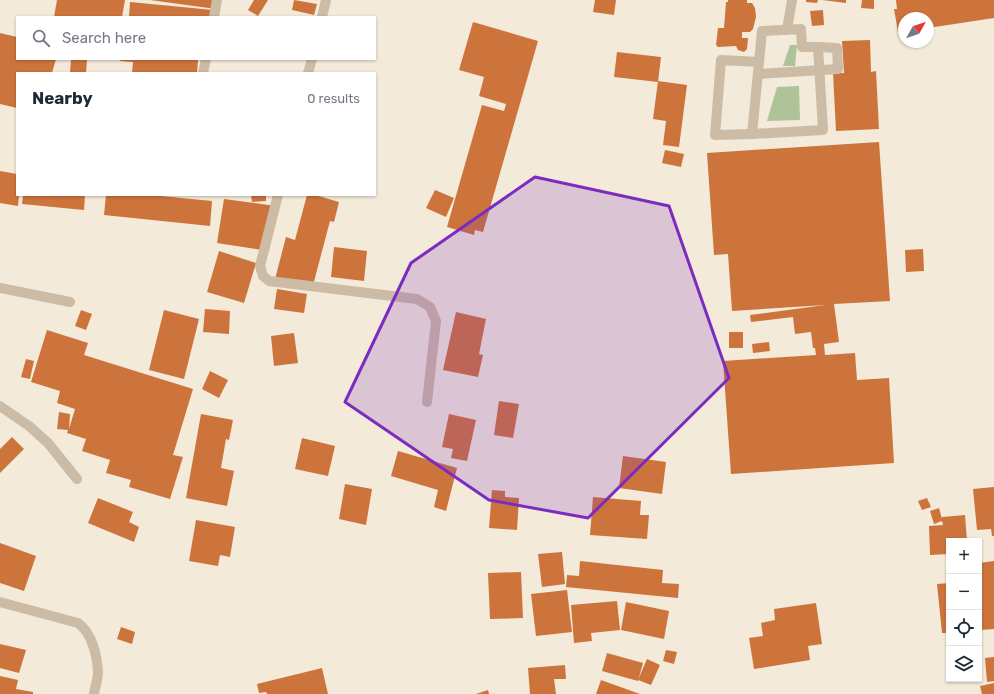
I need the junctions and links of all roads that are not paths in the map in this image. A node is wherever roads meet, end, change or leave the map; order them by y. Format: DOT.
graph roads {
  1 [pos="217,0"];
  2 [pos="326,0"];
  3 [pos="792,0"];
  4 [pos="214,16"];
  5 [pos="322,16"];
  6 [pos="788,30"];
  7 [pos="818,48"];
  8 [pos="206,60"];
  9 [pos="312,60"];
  10 [pos="759,62"];
  11 [pos="819,70"];
  12 [pos="203,72"];
  13 [pos="308,72"];
  14 [pos="758,74"];
  15 [pos="752,134"];
  16 [pos="278,196"];
  17 [pos="0,288"];
  18 [pos="70,302"];
  19 [pos="428,402"];
  20 [pos="0,406"];
  21 [pos="77,479"];
  22 [pos="0,602"];
  23 [pos="94,694"];
  1 -- 4 [label="street"];
  2 -- 5 [label="street"];
  3 -- 6 [label="street"];
  6 -- 7 [label="street"];
  6 -- 10 [label="street"];
  7 -- 11 [label="street"];
  7 -- 11 [label="street"];
  8 -- 12 [label="street"];
  9 -- 13 [label="street"];
  10 -- 14 [label="street"];
  10 -- 15 [label="street"];
  11 -- 14 [label="street"];
  11 -- 15 [label="street"];
  14 -- 15 [label="street"];
  16 -- 19 [label="street"];
  17 -- 18 [label="street"];
  20 -- 21 [label="street"];
  22 -- 23 [label="street"];
}
